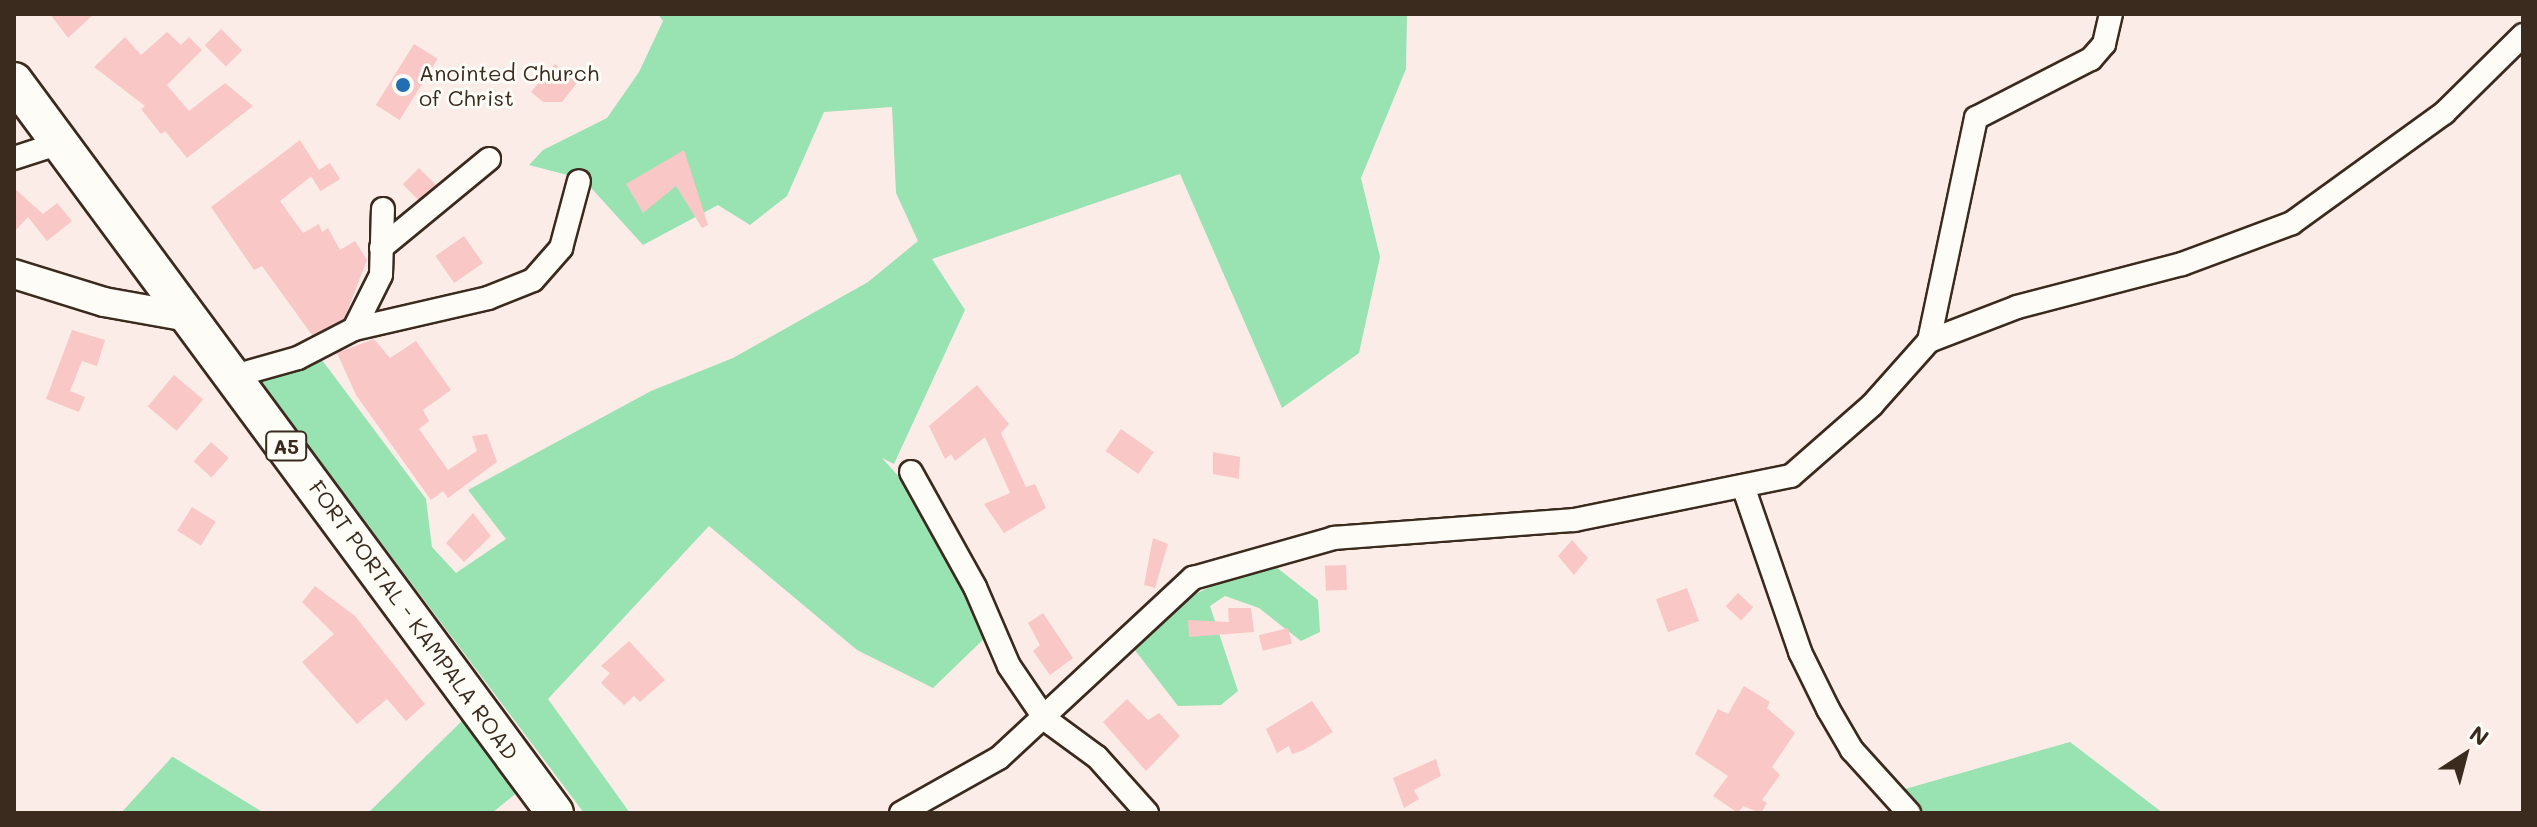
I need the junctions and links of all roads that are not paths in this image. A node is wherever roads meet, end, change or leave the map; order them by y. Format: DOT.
graph roads {
  1 [pos="2111,14"];
  2 [pos="2523,35"];
  3 [pos="14,81"];
  4 [pos="60,143"];
  5 [pos="14,158"];
  6 [pos="489,159"];
  7 [pos="579,181"];
  8 [pos="383,209"];
  9 [pos="381,248"];
  10 [pos="14,274"];
  11 [pos="194,318"];
  12 [pos="354,329"];
  13 [pos="1929,341"];
  14 [pos="234,376"];
  15 [pos="911,472"];
  16 [pos="1743,486"];
  17 [pos="1045,719"];
  18 [pos="555,813"];
  19 [pos="901,813"];
  20 [pos="1147,813"];
  21 [pos="1909,813"];
  1 -- 13 [label="street"];
  2 -- 13 [label="street"];
  3 -- 4 [label="highway, FORT PORTAL - KAMPALA ROAD / A5"];
  4 -- 5 [label="street"];
  4 -- 11 [label="highway, FORT PORTAL - KAMPALA ROAD / A5"];
  6 -- 9 [label="street"];
  7 -- 12 [label="street"];
  8 -- 9 [label="street"];
  9 -- 12 [label="street"];
  10 -- 11 [label="street"];
  11 -- 14 [label="highway, FORT PORTAL - KAMPALA ROAD / A5"];
  12 -- 14 [label="street"];
  13 -- 16 [label="street"];
  14 -- 18 [label="highway, FORT PORTAL - KAMPALA ROAD / A5"];
  15 -- 17 [label="street"];
  16 -- 17 [label="street"];
  16 -- 21 [label="street"];
  17 -- 19 [label="street"];
  17 -- 20 [label="street"];
}
